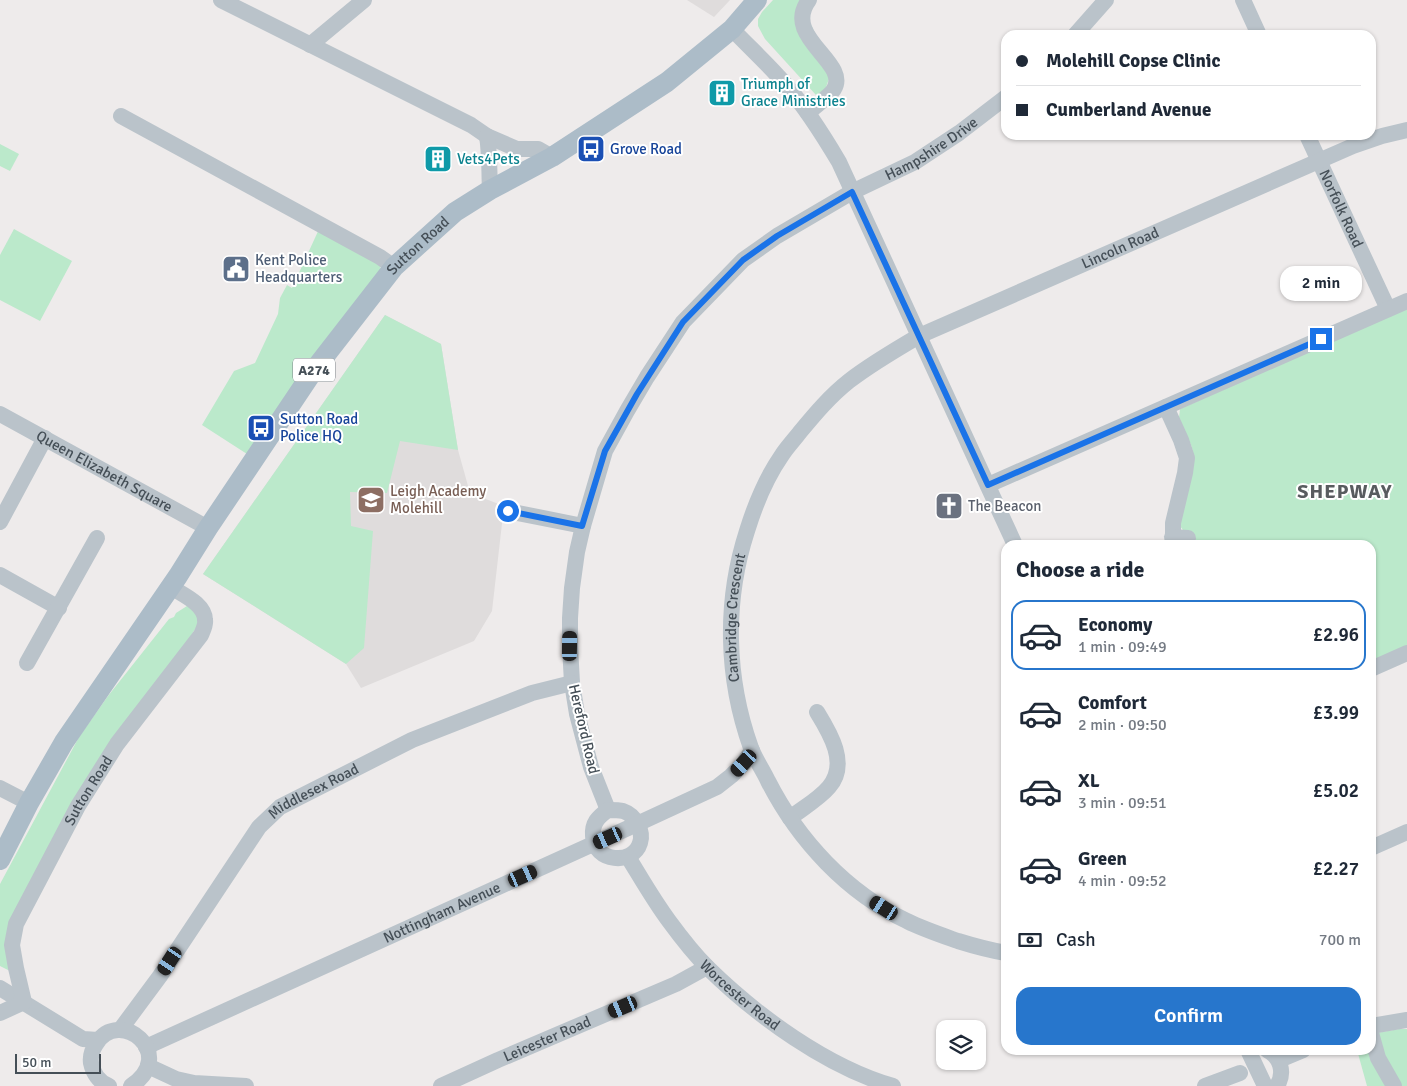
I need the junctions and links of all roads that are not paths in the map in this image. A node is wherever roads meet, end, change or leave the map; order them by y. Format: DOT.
graph roads {
  1 [pos="221,0"];
  2 [pos="364,0"];
  3 [pos="757,0"];
  4 [pos="809,0"];
  5 [pos="1106,0"];
  6 [pos="1243,0"];
  7 [pos="732,29"];
  8 [pos="1079,30"];
  9 [pos="1257,30"];
  10 [pos="310,45"];
  11 [pos="1001,101"];
  12 [pos="808,112"];
  13 [pos="121,116"];
  14 [pos="1407,130"];
  15 [pos="487,136"];
  16 [pos="1376,138"];
  17 [pos="1310,140"];
  18 [pos="1370,140"];
  19 [pos="552,157"];
  20 [pos="1320,161"];
  21 [pos="490,190"];
  22 [pos="852,192"];
  23 [pos="394,267"];
  24 [pos="1407,301"];
  25 [pos="1388,309"];
  26 [pos="919,336"];
  27 [pos="1166,407"];
  28 [pos="0,414"];
  29 [pos="45,438"];
  30 [pos="988,485"];
  31 [pos="508,511"];
  32 [pos="0,522"];
  33 [pos="582,526"];
  34 [pos="208,528"];
  35 [pos="97,538"];
  36 [pos="1013,540"];
  37 [pos="1178,540"];
  38 [pos="0,575"];
  39 [pos="172,587"];
  40 [pos="59,608"];
  41 [pos="1407,653"];
  42 [pos="27,662"];
  43 [pos="1376,667"];
  44 [pos="572,684"];
  45 [pos="817,712"];
  46 [pos="752,750"];
  47 [pos="0,788"];
  48 [pos="28,803"];
  49 [pos="608,810"];
  50 [pos="790,818"];
  51 [pos="637,824"];
  52 [pos="1407,832"];
  53 [pos="593,844"];
  54 [pos="1376,846"];
  55 [pos="628,857"];
  56 [pos="0,860"];
  57 [pos="1001,952"];
  58 [pos="707,967"];
  59 [pos="0,988"];
  60 [pos="24,1002"];
  61 [pos="0,1013"];
  62 [pos="1407,1020"];
  63 [pos="1376,1025"];
  64 [pos="128,1032"];
  65 [pos="91,1040"];
  66 [pos="146,1047"];
  67 [pos="1376,1051"];
  68 [pos="1250,1055"];
  69 [pos="1273,1055"];
  70 [pos="148,1066"];
  71 [pos="93,1073"];
  72 [pos="1240,1073"];
  73 [pos="176,1079"];
  74 [pos="109,1086"];
  75 [pos="132,1086"];
  76 [pos="246,1086"];
  77 [pos="441,1086"];
  78 [pos="893,1086"];
  79 [pos="1204,1086"];
  80 [pos="1265,1086"];
  81 [pos="1277,1086"];
  82 [pos="1394,1086"];
  1 -- 10 [label="street"];
  2 -- 10 [label="street"];
  3 -- 7 [label="main road, Sutton Road / A274"];
  4 -- 12 [label="street"];
  5 -- 8 [label="street"];
  6 -- 9 [label="street"];
  7 -- 12 [label="street"];
  7 -- 19 [label="main road, Sutton Road / A274"];
  10 -- 15 [label="street"];
  11 -- 22 [label="street, Hampshire Drive"];
  12 -- 22 [label="street"];
  13 -- 23 [label="street"];
  14 -- 16 [label="street, Lincoln Road"];
  15 -- 19 [label="street"];
  15 -- 21 [label="street"];
  17 -- 20 [label="street, Norfolk Road"];
  18 -- 20 [label="street, Lincoln Road"];
  19 -- 21 [label="main road, Sutton Road / A274"];
  20 -- 25 [label="street, Norfolk Road"];
  20 -- 26 [label="street, Lincoln Road"];
  21 -- 23 [label="main road, Sutton Road / A274"];
  22 -- 26 [label="street"];
  22 -- 33 [label="street, Hereford Road"];
  23 -- 34 [label="main road, Sutton Road / A274"];
  24 -- 25 [label="street"];
  25 -- 27 [label="street"];
  26 -- 30 [label="street"];
  26 -- 46 [label="street, Cambridge Crescent"];
  27 -- 30 [label="street"];
  27 -- 37 [label="street"];
  28 -- 29 [label="street, Queen Elizabeth Square"];
  29 -- 32 [label="street"];
  29 -- 34 [label="street, Queen Elizabeth Square"];
  30 -- 36 [label="street"];
  31 -- 33 [label="street"];
  33 -- 44 [label="street, Hereford Road"];
  34 -- 39 [label="main road, Sutton Road / A274"];
  35 -- 40 [label="street"];
  38 -- 40 [label="street"];
  39 -- 48 [label="main road, Sutton Road / A274"];
  39 -- 60 [label="street, Sutton Road"];
  40 -- 42 [label="street"];
  41 -- 43 [label="street"];
  44 -- 49 [label="street, Hereford Road"];
  44 -- 64 [label="street, Middlesex Road"];
  45 -- 50 [label="street"];
  46 -- 50 [label="street, Cambridge Crescent"];
  46 -- 51 [label="street, Nottingham Avenue"];
  47 -- 48 [label="street"];
  48 -- 56 [label="main road, Sutton Road / A274"];
  49 -- 51 [label="street"];
  49 -- 53 [label="street"];
  50 -- 57 [label="street, Cambridge Crescent"];
  51 -- 53 [label="street, Nottingham Avenue"];
  51 -- 55 [label="street"];
  52 -- 54 [label="street"];
  53 -- 55 [label="street"];
  53 -- 66 [label="street, Nottingham Avenue"];
  55 -- 58 [label="street, Worcester Road"];
  58 -- 77 [label="street, Leicester Road"];
  58 -- 78 [label="street, Worcester Road"];
  59 -- 60 [label="street"];
  60 -- 61 [label="street"];
  60 -- 65 [label="street"];
  62 -- 63 [label="street"];
  64 -- 65 [label="street"];
  64 -- 66 [label="street"];
  65 -- 71 [label="street"];
  66 -- 70 [label="street"];
  67 -- 82 [label="street"];
  68 -- 80 [label="street"];
  69 -- 81 [label="street"];
  70 -- 73 [label="street"];
  70 -- 75 [label="street"];
  71 -- 74 [label="street"];
  72 -- 79 [label="street"];
  73 -- 75 [label="street"];
  73 -- 76 [label="street"];
}
